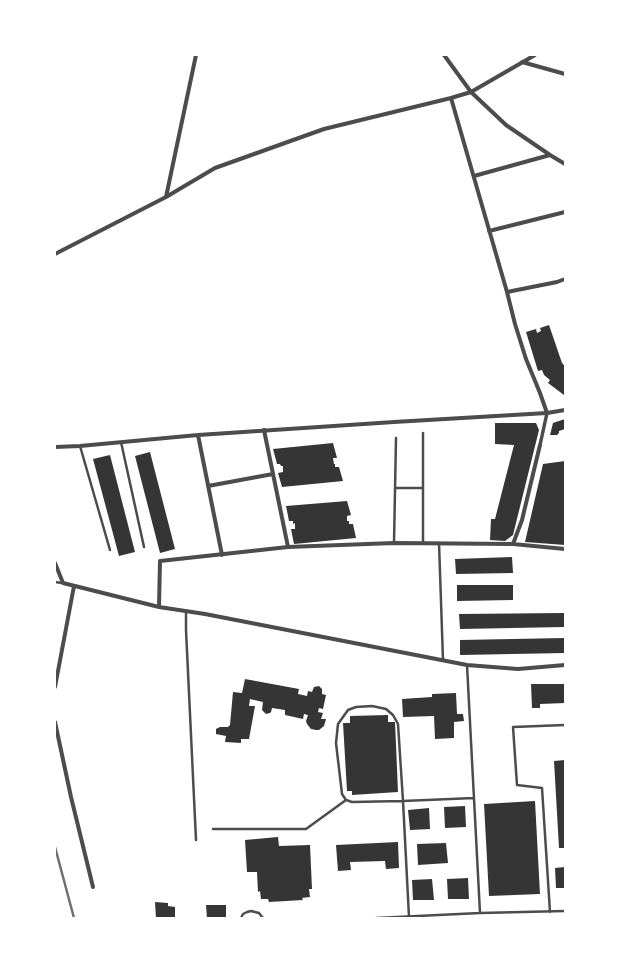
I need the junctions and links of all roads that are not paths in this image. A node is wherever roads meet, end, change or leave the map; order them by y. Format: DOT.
graph roads {
  1 [pos="196,55"];
  2 [pos="444,55"];
  3 [pos="535,55"];
  4 [pos="522,62"];
  5 [pos="565,74"];
  6 [pos="471,92"];
  7 [pos="451,98"];
  8 [pos="550,156"];
  9 [pos="565,164"];
  10 [pos="474,176"];
  11 [pos="166,197"];
  12 [pos="565,212"];
  13 [pos="489,231"];
  14 [pos="55,254"];
  15 [pos="565,279"];
  16 [pos="507,292"];
  17 [pos="565,410"];
  18 [pos="547,413"];
  19 [pos="264,430"];
  20 [pos="423,434"];
  21 [pos="198,435"];
  22 [pos="396,438"];
  23 [pos="121,442"];
  24 [pos="540,445"];
  25 [pos="80,446"];
  26 [pos="55,447"];
  27 [pos="273,474"];
  28 [pos="208,486"];
  29 [pos="396,488"];
  30 [pos="423,488"];
  31 [pos="394,543"];
  32 [pos="423,543"];
  33 [pos="439,543"];
  34 [pos="513,544"];
  35 [pos="144,547"];
  36 [pos="288,547"];
  37 [pos="565,549"];
  38 [pos="110,550"];
  39 [pos="222,554"];
  40 [pos="55,563"];
  41 [pos="55,582"];
  42 [pos="63,583"];
  43 [pos="74,586"];
  44 [pos="160,607"];
  45 [pos="186,611"];
  46 [pos="443,660"];
  47 [pos="467,665"];
  48 [pos="565,666"];
  49 [pos="55,687"];
  50 [pos="55,722"];
  51 [pos="565,725"];
  52 [pos="474,798"];
  53 [pos="346,800"];
  54 [pos="403,801"];
  55 [pos="213,829"];
  56 [pos="196,840"];
  57 [pos="94,887"];
  58 [pos="565,911"];
  59 [pos="550,912"];
  60 [pos="480,913"];
  61 [pos="409,917"];
  62 [pos="241,918"];
  63 [pos="263,918"];
  64 [pos="376,918"];
  1 -- 11 [label="street"];
  2 -- 6 [label="street"];
  3 -- 4 [label="street"];
  4 -- 5 [label="street"];
  4 -- 6 [label="street"];
  6 -- 7 [label="street"];
  6 -- 8 [label="street"];
  7 -- 10 [label="street"];
  7 -- 11 [label="street"];
  8 -- 9 [label="street"];
  8 -- 10 [label="street"];
  10 -- 13 [label="street"];
  11 -- 14 [label="street"];
  12 -- 13 [label="street"];
  13 -- 16 [label="street"];
  15 -- 16 [label="street"];
  16 -- 18 [label="street"];
  17 -- 18 [label="street"];
  18 -- 19 [label="street"];
  18 -- 24 [label="street"];
  19 -- 21 [label="street"];
  19 -- 27 [label="street"];
  20 -- 30 [label="lane"];
  21 -- 23 [label="street"];
  21 -- 28 [label="street"];
  22 -- 29 [label="lane"];
  23 -- 25 [label="street"];
  23 -- 35 [label="lane"];
  24 -- 34 [label="street"];
  25 -- 26 [label="street"];
  25 -- 38 [label="lane"];
  27 -- 28 [label="street"];
  27 -- 36 [label="street"];
  28 -- 39 [label="street"];
  29 -- 30 [label="lane"];
  29 -- 31 [label="lane"];
  30 -- 32 [label="lane"];
  31 -- 32 [label="street"];
  31 -- 36 [label="street"];
  32 -- 33 [label="street"];
  33 -- 34 [label="street"];
  33 -- 46 [label="lane"];
  34 -- 37 [label="street"];
  36 -- 39 [label="street"];
  39 -- 44 [label="street"];
  40 -- 42 [label="street"];
  41 -- 42 [label="lane"];
  42 -- 43 [label="street"];
  43 -- 44 [label="street"];
  43 -- 49 [label="street"];
  44 -- 45 [label="street"];
  45 -- 46 [label="street"];
  45 -- 56 [label="lane"];
  46 -- 47 [label="street"];
  47 -- 48 [label="street"];
  47 -- 52 [label="lane"];
  50 -- 57 [label="street"];
  51 -- 59 [label="lane"];
  52 -- 54 [label="lane"];
  52 -- 60 [label="lane"];
  53 -- 54 [label="lane"];
  53 -- 54 [label="lane"];
  53 -- 55 [label="lane"];
  54 -- 61 [label="lane"];
  58 -- 59 [label="lane"];
  59 -- 60 [label="lane"];
  60 -- 61 [label="lane"];
  61 -- 64 [label="lane"];
  62 -- 63 [label="lane"];
}
